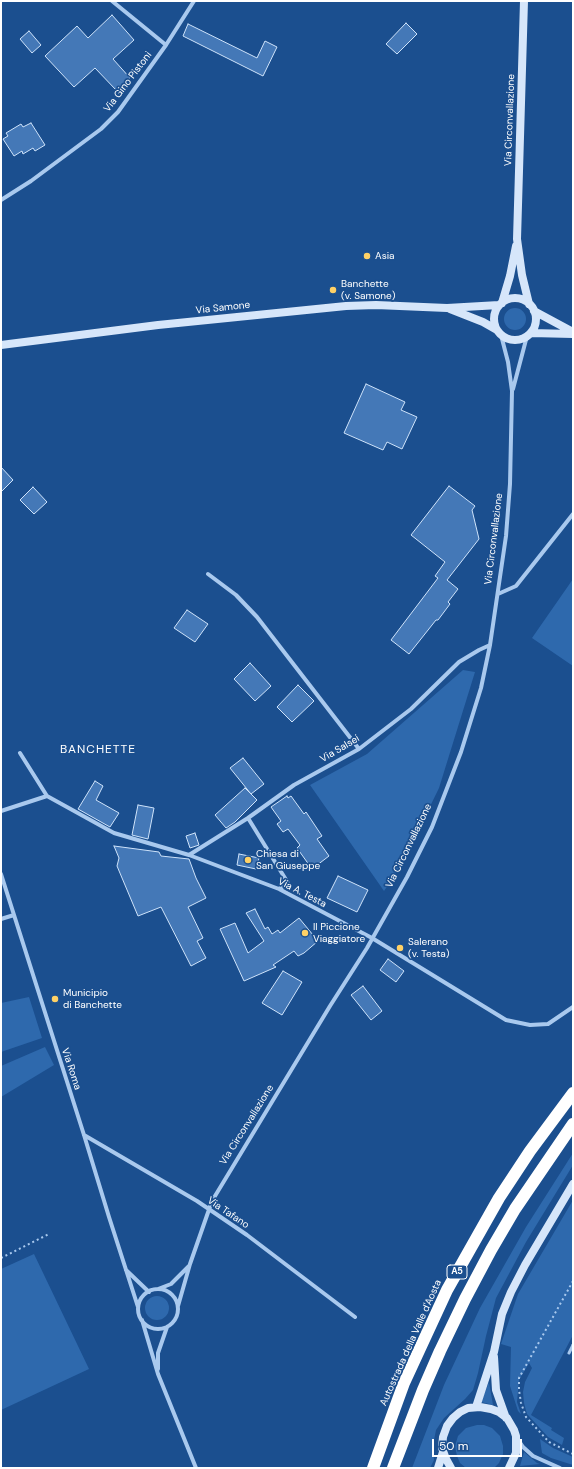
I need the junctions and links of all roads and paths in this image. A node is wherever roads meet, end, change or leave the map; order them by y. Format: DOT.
graph roads {
  1 [pos="112,1"];
  2 [pos="194,1"];
  3 [pos="524,1"];
  4 [pos="166,45"];
  5 [pos="1,200"];
  6 [pos="517,239"];
  7 [pos="501,304"];
  8 [pos="531,307"];
  9 [pos="447,308"];
  10 [pos="499,332"];
  11 [pos="573,333"];
  12 [pos="529,335"];
  13 [pos="1,345"];
  14 [pos="512,391"];
  15 [pos="573,514"];
  16 [pos="208,574"];
  17 [pos="498,594"];
  18 [pos="490,645"];
  19 [pos="359,749"];
  20 [pos="20,753"];
  21 [pos="47,796"];
  22 [pos="1,811"];
  23 [pos="248,818"];
  24 [pos="189,855"];
  25 [pos="1,874"];
  26 [pos="279,889"];
  27 [pos="14,915"];
  28 [pos="1,919"];
  29 [pos="372,938"];
  30 [pos="573,1007"];
  31 [pos="573,1093"];
  32 [pos="573,1124"];
  33 [pos="84,1135"];
  34 [pos="573,1184"];
  35 [pos="209,1210"];
  36 [pos="49,1234"];
  37 [pos="1,1258"];
  38 [pos="190,1264"];
  39 [pos="125,1270"];
  40 [pos="573,1281"];
  41 [pos="158,1289"];
  42 [pos="149,1292"];
  43 [pos="178,1306"];
  44 [pos="138,1307"];
  45 [pos="355,1317"];
  46 [pos="142,1320"];
  47 [pos="167,1327"];
  48 [pos="573,1345"];
  49 [pos="494,1352"];
  50 [pos="569,1353"];
  51 [pos="158,1374"];
  52 [pos="476,1407"];
  53 [pos="507,1418"];
  54 [pos="516,1436"];
  55 [pos="443,1452"];
  56 [pos="573,1454"];
  57 [pos="196,1468"];
  58 [pos="373,1468"];
  59 [pos="394,1468"];
  60 [pos="438,1468"];
  61 [pos="451,1468"];
  62 [pos="509,1468"];
  63 [pos="560,1468"];
  1 -- 4 [label="street"];
  2 -- 4 [label="street, Via Gino Pistoni"];
  3 -- 6 [label="main road, Via Circonvallazione"];
  4 -- 5 [label="street, Via Gino Pistoni"];
  6 -- 7 [label="main road, Via Circonvallazione"];
  6 -- 8 [label="main road, Via Circonvallazione"];
  7 -- 8 [label="main road"];
  7 -- 9 [label="main road, Via Samone"];
  7 -- 10 [label="main road"];
  8 -- 11 [label="main road"];
  8 -- 12 [label="main road"];
  9 -- 10 [label="main road, Via Samone"];
  9 -- 13 [label="main road, Via Samone"];
  10 -- 12 [label="main road"];
  10 -- 14 [label="street, Via Circonvallazione"];
  11 -- 12 [label="main road"];
  12 -- 14 [label="street, Via Circonvallazione"];
  14 -- 17 [label="street, Via Circonvallazione"];
  15 -- 17 [label="street"];
  16 -- 19 [label="street"];
  17 -- 18 [label="street, Via Circonvallazione"];
  18 -- 19 [label="street, Via Salsei"];
  18 -- 29 [label="street, Via Circonvallazione"];
  19 -- 23 [label="street, Via Salsei"];
  20 -- 21 [label="street"];
  21 -- 22 [label="street"];
  21 -- 24 [label="street, Via A. Testa"];
  23 -- 24 [label="street, Via Salsei"];
  23 -- 26 [label="street"];
  24 -- 26 [label="street, Via A. Testa"];
  25 -- 27 [label="street, Via Roma"];
  26 -- 29 [label="street, Via A. Testa"];
  27 -- 28 [label="street"];
  27 -- 33 [label="street, Via Roma"];
  29 -- 30 [label="street, Via A. Testa"];
  29 -- 35 [label="street, Via Circonvallazione"];
  31 -- 58 [label="highway, Autostrada della Valle d'Aosta / A5"];
  32 -- 59 [label="highway, A5"];
  33 -- 35 [label="street, Via Tafano"];
  33 -- 39 [label="street, Via Roma"];
  34 -- 49 [label="main road"];
  35 -- 38 [label="street, Via Circonvallazione"];
  35 -- 45 [label="street, Via Tafano"];
  36 -- 37 [label="path"];
  38 -- 41 [label="street, Via Circonvallazione"];
  38 -- 43 [label="street, Via Circonvallazione"];
  39 -- 42 [label="street"];
  39 -- 44 [label="street, Via Roma"];
  40 -- 56 [label="path"];
  41 -- 42 [label="street"];
  41 -- 43 [label="street"];
  42 -- 44 [label="street"];
  43 -- 47 [label="street"];
  44 -- 46 [label="street"];
  46 -- 47 [label="street"];
  46 -- 51 [label="street"];
  47 -- 51 [label="street"];
  48 -- 50 [label="lane"];
  49 -- 52 [label="main road"];
  49 -- 53 [label="main road"];
  51 -- 57 [label="street"];
  52 -- 53 [label="main road"];
  52 -- 55 [label="main road"];
  53 -- 54 [label="main road"];
  54 -- 62 [label="main road"];
  54 -- 63 [label="street"];
  55 -- 60 [label="main road"];
  55 -- 61 [label="main road"];
}
